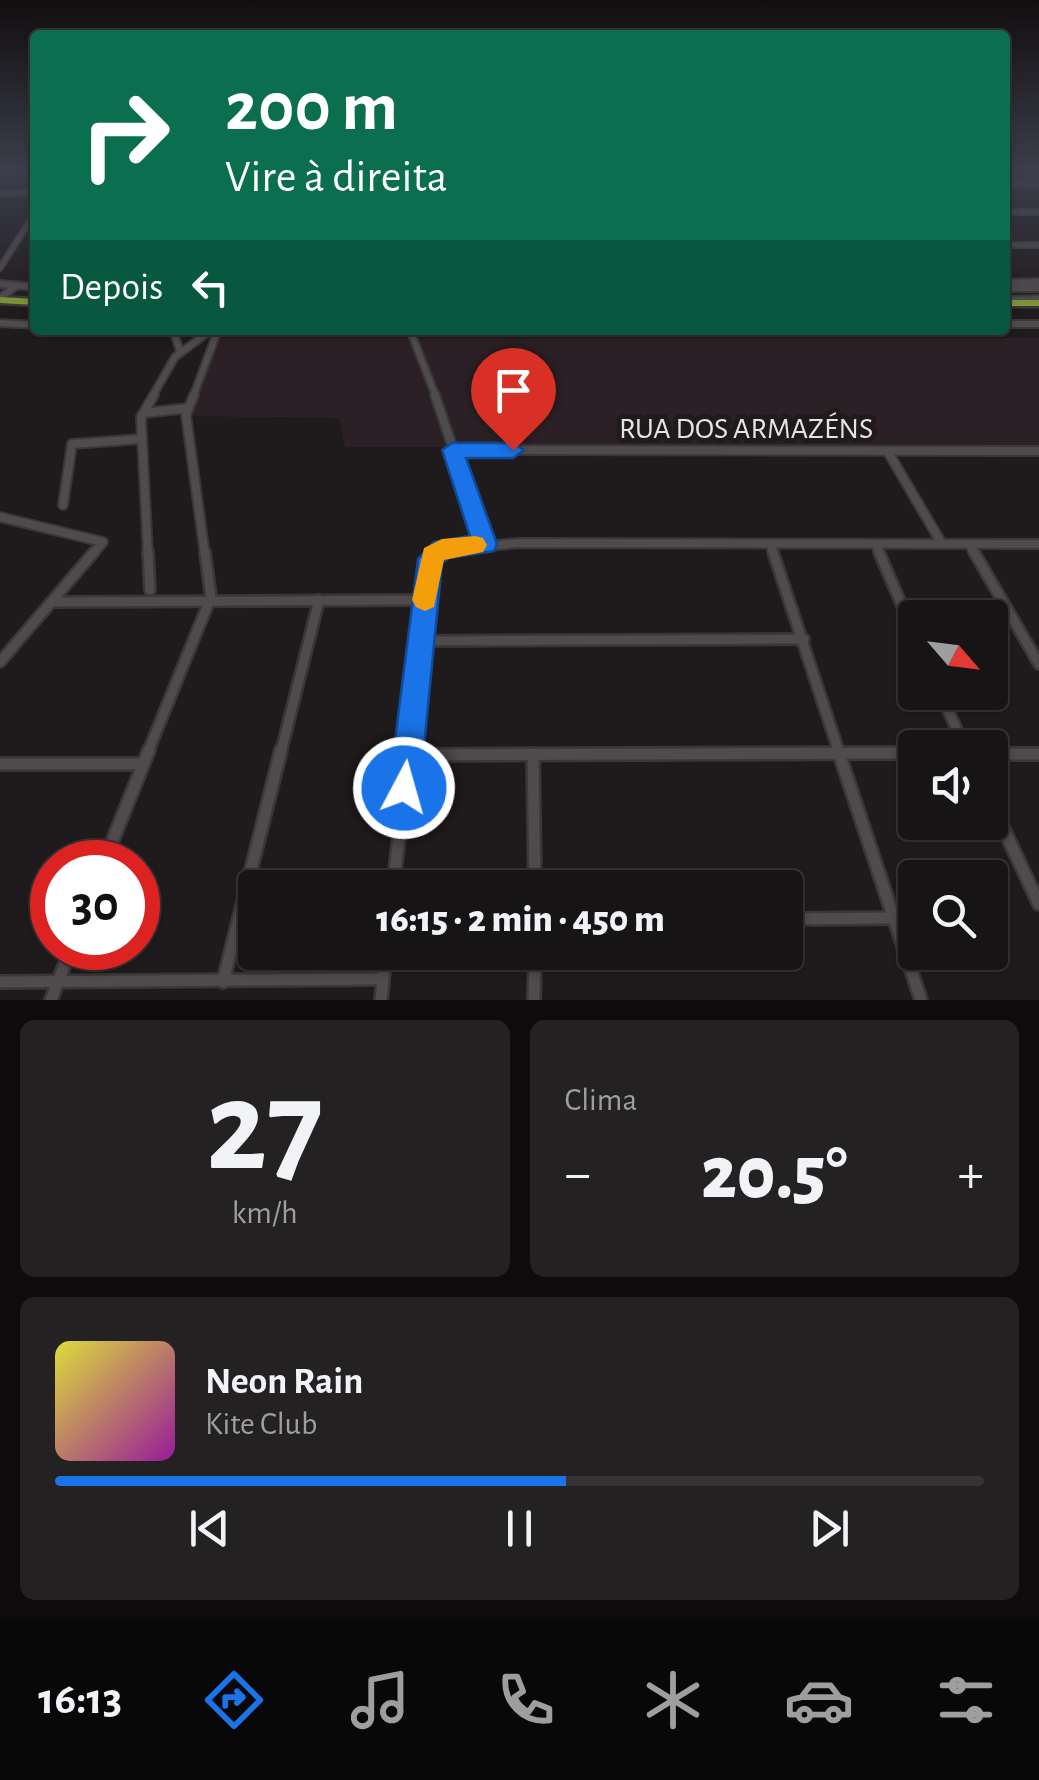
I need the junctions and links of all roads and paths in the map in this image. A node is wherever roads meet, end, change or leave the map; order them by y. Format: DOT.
graph roads {
  1 [pos="30,221"];
  2 [pos="1010,245"];
  3 [pos="1039,245"];
  4 [pos="0,268"];
  5 [pos="0,284"];
  6 [pos="1010,285"];
  7 [pos="1039,285"];
  8 [pos="16,286"];
  9 [pos="30,287"];
  10 [pos="0,301"];
  11 [pos="1010,303"];
  12 [pos="1039,303"];
  13 [pos="30,304"];
  14 [pos="0,322"];
  15 [pos="1010,324"];
  16 [pos="1039,324"];
  17 [pos="30,325"];
  18 [pos="175,335"];
  19 [pos="214,335"];
  20 [pos="217,335"];
  21 [pos="413,335"];
  22 [pos="180,351"];
  23 [pos="189,408"];
  24 [pos="143,413"];
  25 [pos="141,439"];
  26 [pos="452,450"];
  27 [pos="888,452"];
  28 [pos="1039,452"];
  29 [pos="63,505"];
  30 [pos="3,521"];
  31 [pos="485,544"];
  32 [pos="876,544"];
  33 [pos="942,544"];
  34 [pos="968,544"];
  35 [pos="1039,544"];
  36 [pos="771,546"];
  37 [pos="150,590"];
  38 [pos="319,600"];
  39 [pos="425,600"];
  40 [pos="900,600"];
  41 [pos="52,602"];
  42 [pos="209,602"];
  43 [pos="804,640"];
  44 [pos="420,641"];
  45 [pos="1038,661"];
  46 [pos="0,662"];
  47 [pos="841,753"];
  48 [pos="898,753"];
  49 [pos="533,754"];
  50 [pos="1008,754"];
  51 [pos="1039,754"];
  52 [pos="408,755"];
  53 [pos="0,764"];
  54 [pos="142,764"];
  55 [pos="1008,838"];
  56 [pos="113,840"];
  57 [pos="396,870"];
  58 [pos="535,870"];
  59 [pos="1039,904"];
  60 [pos="896,918"];
  61 [pos="803,919"];
  62 [pos="63,970"];
  63 [pos="385,970"];
  64 [pos="535,970"];
  65 [pos="384,980"];
  66 [pos="0,982"];
  67 [pos="58,982"];
  68 [pos="223,982"];
  69 [pos="51,1000"];
  70 [pos="381,1000"];
  71 [pos="534,1000"];
  72 [pos="922,1000"];
  1 -- 4 [label="street"];
  2 -- 3 [label="street"];
  5 -- 8 [label="street"];
  6 -- 7 [label="street"];
  8 -- 9 [label="street"];
  8 -- 10 [label="street"];
  10 -- 13 [label="highway"];
  11 -- 12 [label="highway"];
  14 -- 17 [label="street"];
  15 -- 16 [label="street"];
  18 -- 22 [label="street"];
  19 -- 22 [label="street"];
  20 -- 23 [label="street"];
  21 -- 26 [label="street"];
  22 -- 24 [label="street"];
  23 -- 24 [label="street"];
  23 -- 42 [label="street"];
  24 -- 25 [label="street"];
  25 -- 29 [label="street"];
  25 -- 37 [label="street"];
  26 -- 27 [label="street, RUA DOS ARMAZÉNS"];
  26 -- 31 [label="street"];
  27 -- 28 [label="street, RUA DOS ARMAZÉNS"];
  27 -- 33 [label="street"];
  30 -- 41 [label="street"];
  31 -- 36 [label="street"];
  31 -- 39 [label="street"];
  32 -- 33 [label="street"];
  32 -- 36 [label="street"];
  32 -- 40 [label="street"];
  33 -- 34 [label="street"];
  34 -- 35 [label="street"];
  34 -- 45 [label="street"];
  36 -- 43 [label="street"];
  38 -- 39 [label="street"];
  38 -- 42 [label="street"];
  38 -- 68 [label="street"];
  39 -- 44 [label="street"];
  41 -- 42 [label="street"];
  41 -- 46 [label="street"];
  42 -- 54 [label="street"];
  43 -- 44 [label="street"];
  43 -- 47 [label="street"];
  44 -- 52 [label="street"];
  47 -- 48 [label="street"];
  47 -- 49 [label="street"];
  47 -- 60 [label="street"];
  49 -- 52 [label="street"];
  49 -- 58 [label="street"];
  50 -- 51 [label="street"];
  52 -- 57 [label="street"];
  53 -- 54 [label="street"];
  54 -- 56 [label="street"];
  55 -- 59 [label="street"];
  60 -- 61 [label="street"];
  60 -- 72 [label="street"];
  62 -- 67 [label="street"];
  63 -- 65 [label="street"];
  64 -- 71 [label="street"];
  65 -- 68 [label="street"];
  65 -- 70 [label="street"];
  66 -- 67 [label="street"];
  67 -- 68 [label="street"];
  67 -- 69 [label="street"];
}
